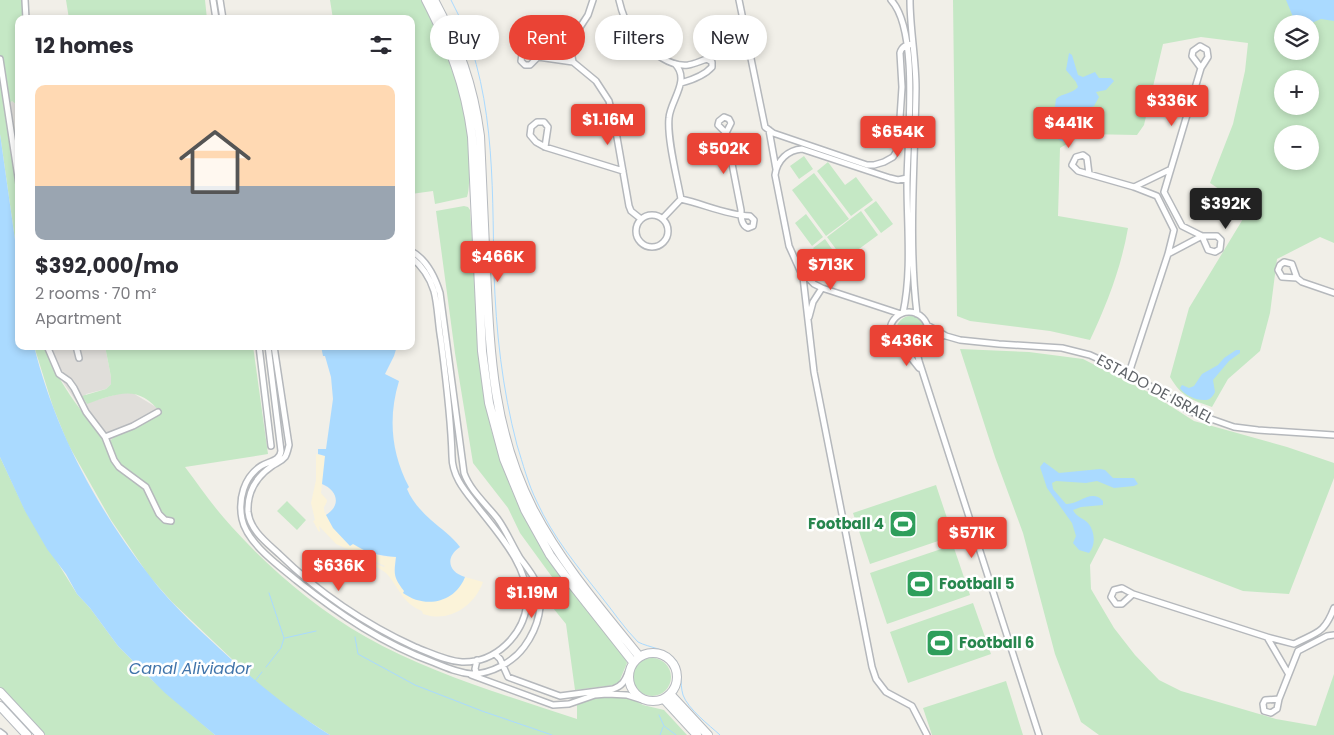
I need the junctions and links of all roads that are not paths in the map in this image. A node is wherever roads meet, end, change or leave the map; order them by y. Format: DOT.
graph roads {
  1 [pos="25,0"];
  2 [pos="213,0"];
  3 [pos="220,0"];
  4 [pos="426,0"];
  5 [pos="434,0"];
  6 [pos="593,0"];
  7 [pos="618,0"];
  8 [pos="738,0"];
  9 [pos="891,0"];
  10 [pos="910,0"];
  11 [pos="26,15"];
  12 [pos="215,15"];
  13 [pos="222,15"];
  14 [pos="585,21"];
  15 [pos="913,44"];
  16 [pos="906,45"];
  17 [pos="0,59"];
  18 [pos="559,60"];
  19 [pos="573,62"];
  20 [pos="675,64"];
  21 [pos="1201,68"];
  22 [pos="681,83"];
  23 [pos="913,85"];
  24 [pos="768,130"];
  25 [pos="726,134"];
  26 [pos="545,146"];
  27 [pos="15,158"];
  28 [pos="907,166"];
  29 [pos="914,166"];
  30 [pos="776,169"];
  31 [pos="1170,170"];
  32 [pos="623,171"];
  33 [pos="1089,174"];
  34 [pos="907,178"];
  35 [pos="1134,188"];
  36 [pos="1164,192"];
  37 [pos="1157,196"];
  38 [pos="681,199"];
  39 [pos="663,218"];
  40 [pos="641,219"];
  41 [pos="1182,226"];
  42 [pos="1174,230"];
  43 [pos="910,251"];
  44 [pos="415,254"];
  45 [pos="1168,254"];
  46 [pos="415,262"];
  47 [pos="800,271"];
  48 [pos="1297,278"];
  49 [pos="822,288"];
  50 [pos="1334,293"];
  51 [pos="902,314"];
  52 [pos="917,314"];
  53 [pos="808,325"];
  54 [pos="927,325"];
  55 [pos="946,336"];
  56 [pos="927,338"];
  57 [pos="916,348"];
  58 [pos="904,349"];
  59 [pos="49,350"];
  60 [pos="77,350"];
  61 [pos="259,350"];
  62 [pos="268,350"];
  63 [pos="275,350"];
  64 [pos="80,358"];
  65 [pos="1129,374"];
  66 [pos="924,375"];
  67 [pos="158,412"];
  68 [pos="1334,435"];
  69 [pos="105,437"];
  70 [pos="271,446"];
  71 [pos="171,521"];
  72 [pos="1133,594"];
  73 [pos="527,605"];
  74 [pos="540,606"];
  75 [pos="1334,608"];
  76 [pos="525,615"];
  77 [pos="538,619"];
  78 [pos="1323,629"];
  79 [pos="1334,635"];
  80 [pos="1327,636"];
  81 [pos="1267,637"];
  82 [pos="1294,644"];
  83 [pos="1298,651"];
  84 [pos="495,654"];
  85 [pos="636,659"];
  86 [pos="477,660"];
  87 [pos="503,666"];
  88 [pos="628,672"];
  89 [pos="1288,673"];
  90 [pos="478,676"];
  91 [pos="0,692"];
  92 [pos="667,696"];
  93 [pos="1279,699"];
  94 [pos="643,700"];
  95 [pos="0,706"];
  96 [pos="0,732"];
  97 [pos="4,735"];
  98 [pos="27,735"];
  99 [pos="40,735"];
  100 [pos="697,735"];
  101 [pos="708,735"];
  102 [pos="927,735"];
  103 [pos="1039,735"];
  1 -- 11 [label="street"];
  2 -- 12 [label="street"];
  3 -- 13 [label="street"];
  4 -- 85 [label="main road"];
  5 -- 85 [label="main road"];
  6 -- 14 [label="street"];
  7 -- 20 [label="street"];
  8 -- 24 [label="street"];
  9 -- 16 [label="street"];
  10 -- 15 [label="street"];
  15 -- 16 [label="street"];
  15 -- 23 [label="street"];
  16 -- 23 [label="street"];
  16 -- 24 [label="street"];
  17 -- 27 [label="street"];
  18 -- 19 [label="street"];
  19 -- 32 [label="street"];
  20 -- 22 [label="street"];
  20 -- 22 [label="street"];
  21 -- 31 [label="street"];
  22 -- 38 [label="street"];
  23 -- 28 [label="street"];
  23 -- 29 [label="street"];
  24 -- 30 [label="street"];
  25 -- 38 [label="street"];
  26 -- 26 [label="street"];
  26 -- 32 [label="street"];
  28 -- 29 [label="street"];
  28 -- 34 [label="street"];
  29 -- 43 [label="street"];
  30 -- 34 [label="street"];
  30 -- 47 [label="street"];
  31 -- 35 [label="street"];
  31 -- 36 [label="street"];
  32 -- 40 [label="street"];
  33 -- 35 [label="street"];
  34 -- 43 [label="street"];
  35 -- 37 [label="street"];
  36 -- 37 [label="street"];
  36 -- 41 [label="street"];
  37 -- 42 [label="street"];
  38 -- 39 [label="street"];
  39 -- 40 [label="street"];
  39 -- 40 [label="street"];
  41 -- 42 [label="street"];
  41 -- 45 [label="street"];
  42 -- 45 [label="street"];
  43 -- 51 [label="street"];
  43 -- 52 [label="street"];
  44 -- 74 [label="street"];
  45 -- 65 [label="street"];
  46 -- 73 [label="street"];
  47 -- 49 [label="street"];
  47 -- 53 [label="street"];
  48 -- 50 [label="street"];
  49 -- 51 [label="street"];
  49 -- 53 [label="street"];
  51 -- 52 [label="street"];
  51 -- 58 [label="street"];
  52 -- 54 [label="street"];
  53 -- 102 [label="street"];
  54 -- 55 [label="street, ESTADO DE ISRAEL"];
  54 -- 56 [label="street"];
  55 -- 56 [label="street, ESTADO DE ISRAEL"];
  55 -- 65 [label="street, ESTADO DE ISRAEL"];
  56 -- 57 [label="street"];
  57 -- 58 [label="street"];
  57 -- 66 [label="street"];
  58 -- 66 [label="street"];
  59 -- 69 [label="street"];
  60 -- 64 [label="street"];
  61 -- 70 [label="street"];
  62 -- 90 [label="street"];
  63 -- 86 [label="street"];
  65 -- 68 [label="street, ESTADO DE ISRAEL"];
  66 -- 103 [label="street"];
  67 -- 69 [label="street"];
  69 -- 71 [label="street"];
  72 -- 81 [label="street"];
  73 -- 74 [label="street"];
  73 -- 76 [label="street"];
  74 -- 77 [label="street"];
  75 -- 78 [label="street"];
  76 -- 77 [label="street"];
  76 -- 84 [label="street"];
  77 -- 87 [label="street"];
  78 -- 80 [label="street"];
  78 -- 82 [label="street"];
  79 -- 80 [label="street"];
  80 -- 83 [label="street"];
  81 -- 82 [label="street"];
  81 -- 89 [label="street"];
  82 -- 83 [label="street"];
  83 -- 89 [label="street"];
  84 -- 86 [label="street"];
  84 -- 87 [label="street"];
  85 -- 88 [label="main road"];
  85 -- 92 [label="main road"];
  86 -- 90 [label="street"];
  87 -- 88 [label="street"];
  87 -- 90 [label="street"];
  88 -- 94 [label="main road"];
  89 -- 93 [label="street"];
  90 -- 94 [label="street"];
  91 -- 99 [label="main road"];
  92 -- 94 [label="main road"];
  92 -- 100 [label="main road"];
  92 -- 101 [label="main road"];
  95 -- 98 [label="main road"];
  96 -- 97 [label="street"];
}
